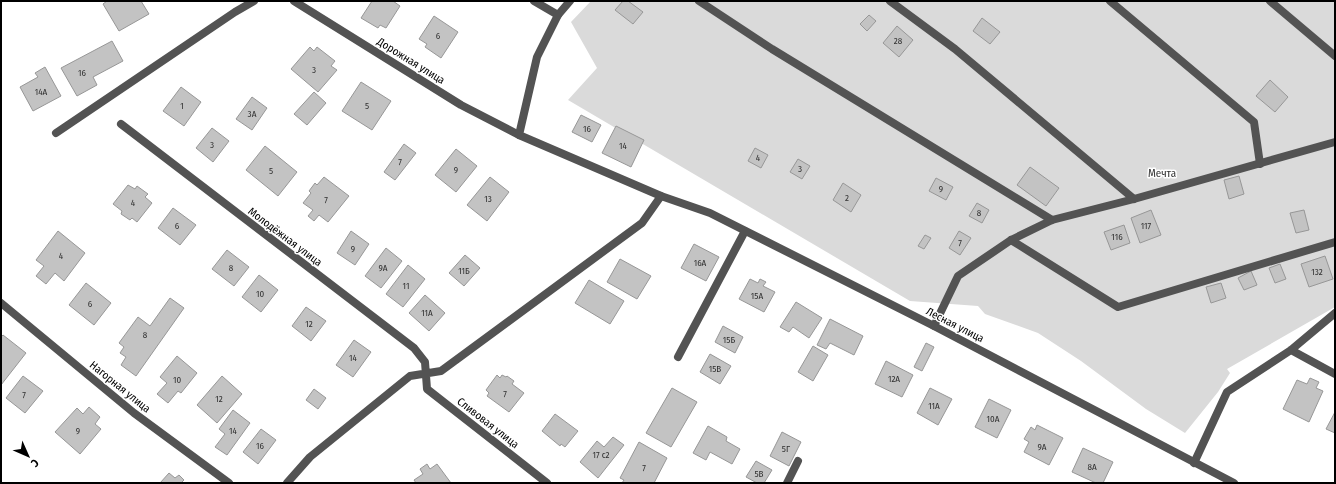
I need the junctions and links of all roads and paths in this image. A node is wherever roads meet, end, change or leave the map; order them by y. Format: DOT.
graph roads {
  1 [pos="254,1"];
  2 [pos="294,1"];
  3 [pos="534,1"];
  4 [pos="570,1"];
  5 [pos="699,1"];
  6 [pos="890,1"];
  7 [pos="1110,1"];
  8 [pos="1270,1"];
  9 [pos="558,16"];
  10 [pos="1335,56"];
  11 [pos="121,124"];
  12 [pos="56,133"];
  13 [pos="519,135"];
  14 [pos="1335,142"];
  15 [pos="1260,164"];
  16 [pos="661,196"];
  17 [pos="1134,199"];
  18 [pos="1052,220"];
  19 [pos="745,231"];
  20 [pos="1011,240"];
  21 [pos="1335,242"];
  22 [pos="1,303"];
  23 [pos="1335,313"];
  24 [pos="934,326"];
  25 [pos="1291,350"];
  26 [pos="678,357"];
  27 [pos="425,374"];
  28 [pos="1335,374"];
  29 [pos="798,461"];
  30 [pos="1194,463"];
  31 [pos="229,483"];
  32 [pos="287,483"];
  33 [pos="548,483"];
  34 [pos="787,483"];
  35 [pos="1234,483"];
  1 -- 12 [label="street"];
  2 -- 13 [label="street, Дорожная улица"];
  3 -- 9 [label="street"];
  4 -- 9 [label="street"];
  5 -- 18 [label="street"];
  6 -- 17 [label="street"];
  7 -- 15 [label="street"];
  8 -- 10 [label="street"];
  9 -- 13 [label="street"];
  11 -- 27 [label="street, Молодёжная улица"];
  13 -- 16 [label="street, Дорожная улица"];
  14 -- 15 [label="street"];
  15 -- 17 [label="street"];
  16 -- 19 [label="street, Лесная улица"];
  16 -- 27 [label="street"];
  17 -- 18 [label="street"];
  18 -- 20 [label="street"];
  19 -- 24 [label="street, Лесная улица"];
  19 -- 26 [label="street"];
  20 -- 21 [label="street"];
  20 -- 24 [label="street"];
  22 -- 31 [label="street, Нагорная улица"];
  23 -- 25 [label="street"];
  24 -- 30 [label="street, Лесная улица"];
  25 -- 28 [label="street"];
  25 -- 30 [label="street"];
  27 -- 32 [label="street"];
  27 -- 33 [label="street, Сливовая улица"];
  29 -- 34 [label="street"];
  30 -- 35 [label="street, Лесная улица"];
}
